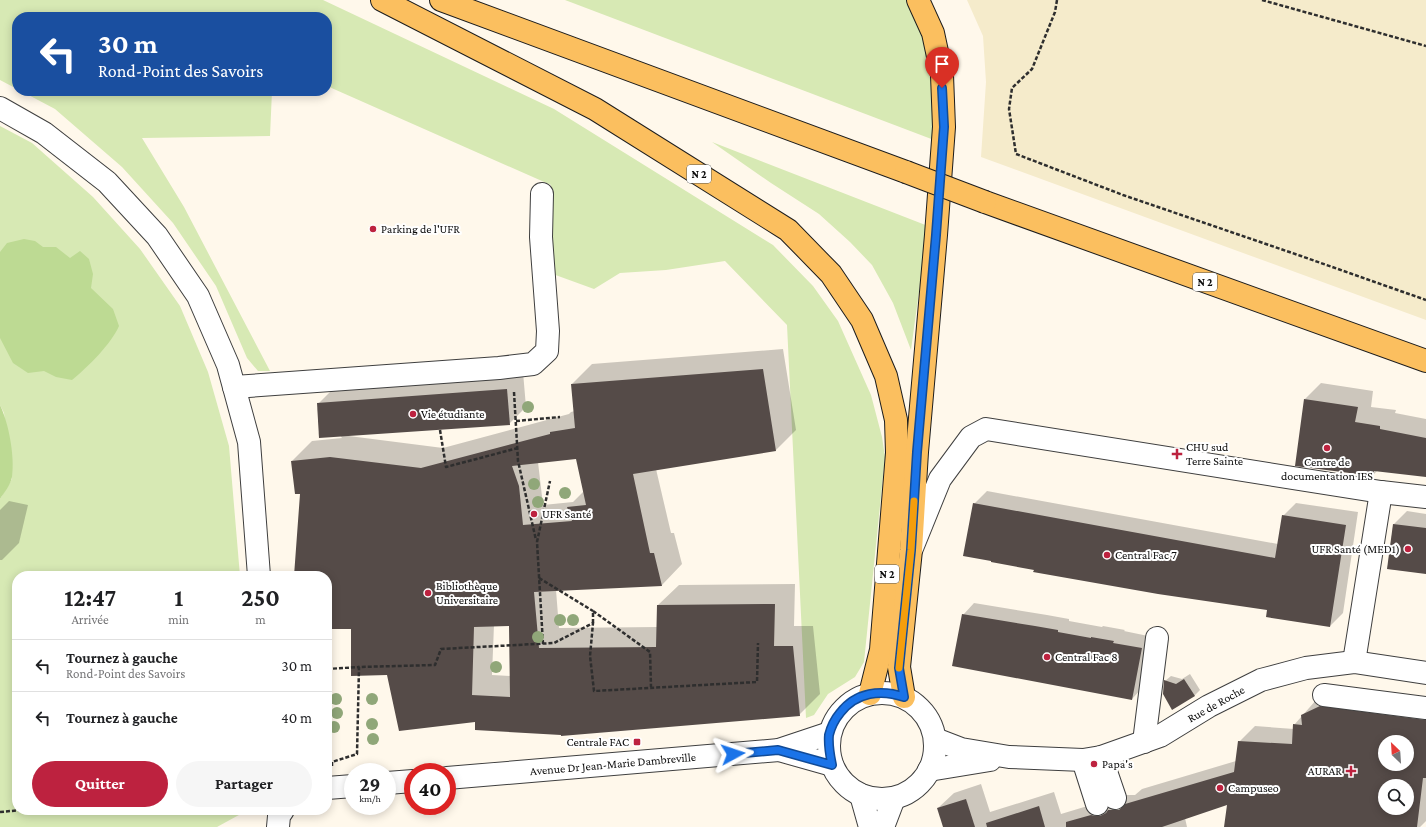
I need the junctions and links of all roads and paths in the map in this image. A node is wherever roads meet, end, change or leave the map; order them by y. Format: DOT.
graph roads {
  1 [pos="382,0"];
  2 [pos="441,0"];
  3 [pos="918,0"];
  4 [pos="1057,0"];
  5 [pos="1262,0"];
  6 [pos="1426,46"];
  7 [pos="0,108"];
  8 [pos="542,194"];
  9 [pos="1426,300"];
  10 [pos="1426,361"];
  11 [pos="234,386"];
  12 [pos="514,392"];
  13 [pos="560,417"];
  14 [pos="516,421"];
  15 [pos="440,430"];
  16 [pos="518,448"];
  17 [pos="550,481"];
  18 [pos="1381,492"];
  19 [pos="1426,497"];
  20 [pos="537,542"];
  21 [pos="911,550"];
  22 [pos="259,571"];
  23 [pos="539,578"];
  24 [pos="594,611"];
  25 [pos="593,623"];
  26 [pos="1157,638"];
  27 [pos="758,643"];
  28 [pos="543,644"];
  29 [pos="1354,662"];
  30 [pos="359,667"];
  31 [pos="332,669"];
  32 [pos="1426,673"];
  33 [pos="651,688"];
  34 [pos="870,694"];
  35 [pos="1324,695"];
  36 [pos="904,697"];
  37 [pos="1426,708"];
  38 [pos="830,733"];
  39 [pos="935,739"];
  40 [pos="1144,742"];
  41 [pos="778,750"];
  42 [pos="1009,757"];
  43 [pos="1092,759"];
  44 [pos="832,765"];
  45 [pos="930,770"];
  46 [pos="456,777"];
  47 [pos="338,787"];
  48 [pos="861,795"];
  49 [pos="894,798"];
  50 [pos="1106,801"];
  51 [pos="12,811"];
  52 [pos="0,812"];
  53 [pos="280,815"];
  54 [pos="278,827"];
  55 [pos="870,827"];
  56 [pos="883,827"];
  1 -- 34 [label="main road, N 2"];
  2 -- 10 [label="main road, N 2, bridge"];
  3 -- 21 [label="main road, N 2"];
  4 -- 9 [label="path"];
  5 -- 6 [label="path"];
  7 -- 11 [label="street"];
  8 -- 11 [label="street"];
  11 -- 22 [label="street"];
  12 -- 14 [label="path"];
  13 -- 14 [label="path"];
  14 -- 16 [label="path"];
  15 -- 16 [label="path"];
  16 -- 20 [label="path"];
  17 -- 20 [label="path"];
  18 -- 19 [label="street"];
  18 -- 21 [label="street"];
  18 -- 29 [label="street"];
  20 -- 23 [label="path"];
  21 -- 36 [label="main road, N 2"];
  23 -- 24 [label="path"];
  23 -- 28 [label="path"];
  24 -- 25 [label="path"];
  24 -- 33 [label="path"];
  25 -- 28 [label="path"];
  25 -- 33 [label="path"];
  26 -- 40 [label="street"];
  27 -- 33 [label="path"];
  28 -- 30 [label="path"];
  29 -- 32 [label="street, Rue de Roche"];
  29 -- 40 [label="street, Rue de Roche"];
  30 -- 31 [label="path"];
  30 -- 47 [label="path"];
  34 -- 36 [label="street"];
  34 -- 38 [label="street"];
  35 -- 37 [label="street"];
  36 -- 39 [label="street"];
  38 -- 41 [label="street, Avenue Dr Jean-Marie Dambreville"];
  38 -- 44 [label="street"];
  39 -- 42 [label="street, Rue de Roche"];
  39 -- 45 [label="street"];
  40 -- 43 [label="street, Rue de Roche"];
  41 -- 44 [label="street, Avenue Dr Jean-Marie Dambreville"];
  41 -- 46 [label="street, Avenue Dr Jean-Marie Dambreville"];
  42 -- 43 [label="street, Rue de Roche"];
  42 -- 45 [label="street, Rue de Roche"];
  43 -- 50 [label="street"];
  44 -- 48 [label="street"];
  45 -- 49 [label="street"];
  48 -- 49 [label="street"];
  48 -- 55 [label="street"];
  49 -- 56 [label="street"];
  51 -- 52 [label="path"];
  53 -- 54 [label="street"];
}
